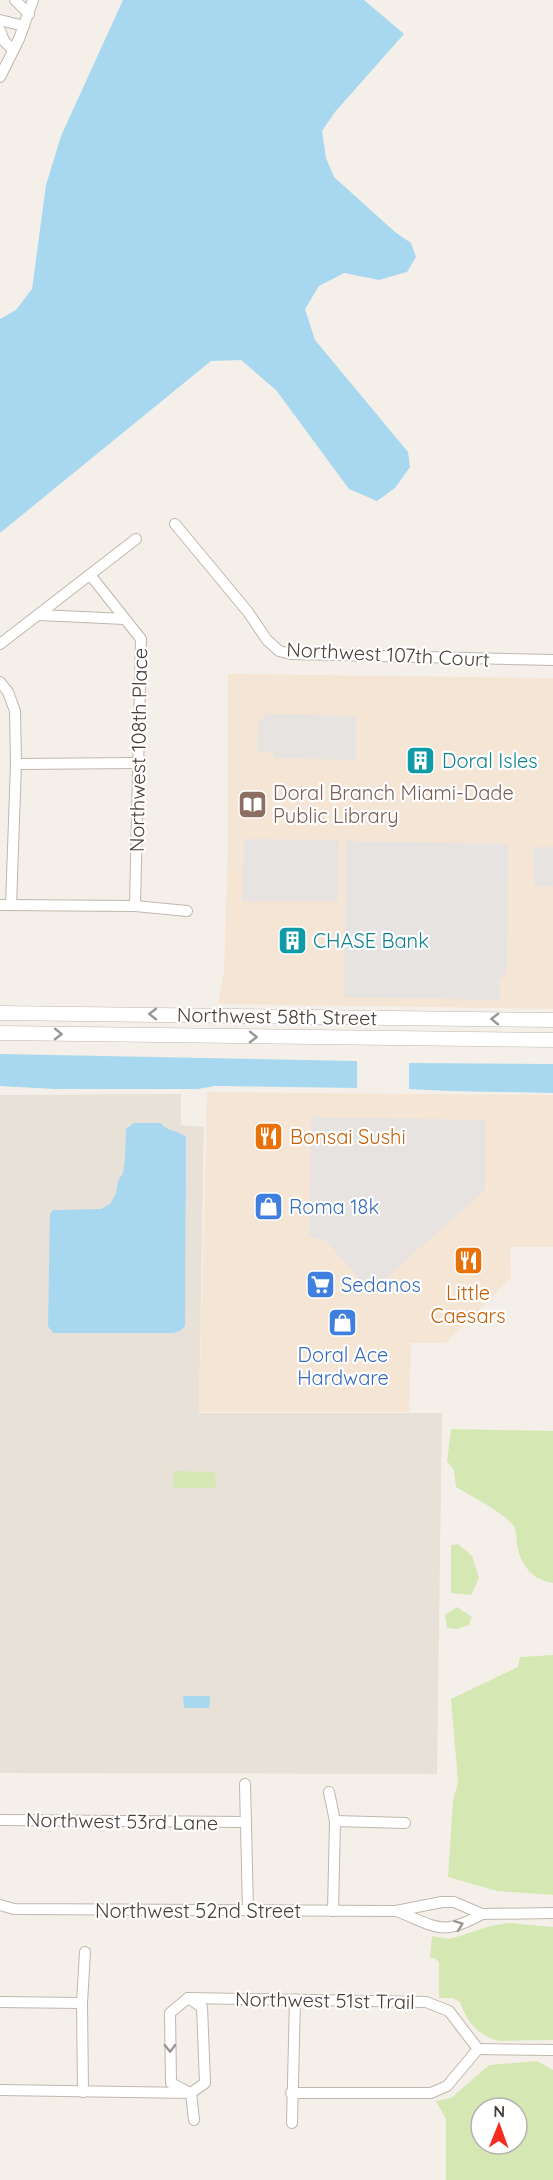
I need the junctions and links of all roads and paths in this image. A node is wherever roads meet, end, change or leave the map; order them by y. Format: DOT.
graph roads {
  1 [pos="15,0"];
  2 [pos="33,0"];
  3 [pos="29,14"];
  4 [pos="0,20"];
  5 [pos="24,26"];
  6 [pos="0,30"];
  7 [pos="13,50"];
  8 [pos="0,77"];
  9 [pos="175,524"];
  10 [pos="136,540"];
  11 [pos="91,576"];
  12 [pos="39,615"];
  13 [pos="125,619"];
  14 [pos="0,644"];
  15 [pos="553,660"];
  16 [pos="0,682"];
  17 [pos="138,763"];
  18 [pos="16,764"];
  19 [pos="5,905"];
  20 [pos="135,906"];
  21 [pos="187,911"];
  22 [pos="0,1013"];
  23 [pos="553,1020"];
  24 [pos="0,1033"];
  25 [pos="553,1040"];
  26 [pos="245,1784"];
  27 [pos="329,1792"];
  28 [pos="0,1820"];
  29 [pos="335,1821"];
  30 [pos="244,1822"];
  31 [pos="405,1823"];
  32 [pos="432,1903"];
  33 [pos="0,1905"];
  34 [pos="248,1910"];
  35 [pos="333,1911"];
  36 [pos="396,1911"];
  37 [pos="482,1914"];
  38 [pos="551,1914"];
  39 [pos="431,1925"];
  40 [pos="85,1952"];
  41 [pos="188,1998"];
  42 [pos="295,1999"];
  43 [pos="0,2002"];
  44 [pos="82,2003"];
  45 [pos="478,2049"];
  46 [pos="553,2050"];
  47 [pos="0,2090"];
  48 [pos="83,2092"];
  49 [pos="191,2093"];
  50 [pos="291,2093"];
  51 [pos="194,2120"];
  52 [pos="292,2123"];
  1 -- 3 [label="street"];
  2 -- 3 [label="street"];
  3 -- 5 [label="street"];
  4 -- 5 [label="street"];
  5 -- 7 [label="street"];
  6 -- 7 [label="street"];
  7 -- 8 [label="street"];
  9 -- 15 [label="street, Northwest 107th Court"];
  10 -- 11 [label="street"];
  11 -- 12 [label="street"];
  11 -- 13 [label="street, Northwest 108th Place"];
  12 -- 13 [label="street"];
  12 -- 14 [label="street"];
  13 -- 17 [label="street, Northwest 108th Place"];
  16 -- 18 [label="street"];
  17 -- 18 [label="street"];
  17 -- 20 [label="street, Northwest 108th Place"];
  18 -- 19 [label="street"];
  19 -- 20 [label="street"];
  20 -- 21 [label="street"];
  23 -- 22 [label="street, Northwest 58th Street, one-way"];
  24 -- 25 [label="street, Northwest 58th Street, one-way"];
  26 -- 30 [label="street"];
  27 -- 29 [label="street"];
  28 -- 30 [label="street, Northwest 53rd Lane"];
  29 -- 31 [label="street"];
  29 -- 35 [label="street"];
  30 -- 34 [label="street"];
  32 -- 36 [label="street, Northwest 52nd Street"];
  32 -- 37 [label="street, Northwest 52nd Street"];
  32 -- 39 [label="street"];
  33 -- 34 [label="street, Northwest 52nd Street"];
  34 -- 35 [label="street, Northwest 52nd Street"];
  35 -- 36 [label="street, Northwest 52nd Street"];
  36 -- 39 [label="street, Northwest 52nd Street"];
  37 -- 38 [label="street, Northwest 52nd Street"];
  39 -- 37 [label="street, Northwest 52nd Street, one-way"];
  40 -- 44 [label="street"];
  41 -- 42 [label="street, Northwest 51st Trail"];
  41 -- 49 [label="street"];
  41 -- 49 [label="street, one-way"];
  42 -- 45 [label="street, Northwest 51st Trail"];
  42 -- 50 [label="street"];
  43 -- 44 [label="street"];
  44 -- 48 [label="street"];
  45 -- 46 [label="street"];
  45 -- 50 [label="street"];
  47 -- 48 [label="street"];
  48 -- 49 [label="street"];
  49 -- 51 [label="street"];
  50 -- 52 [label="street"];
}
